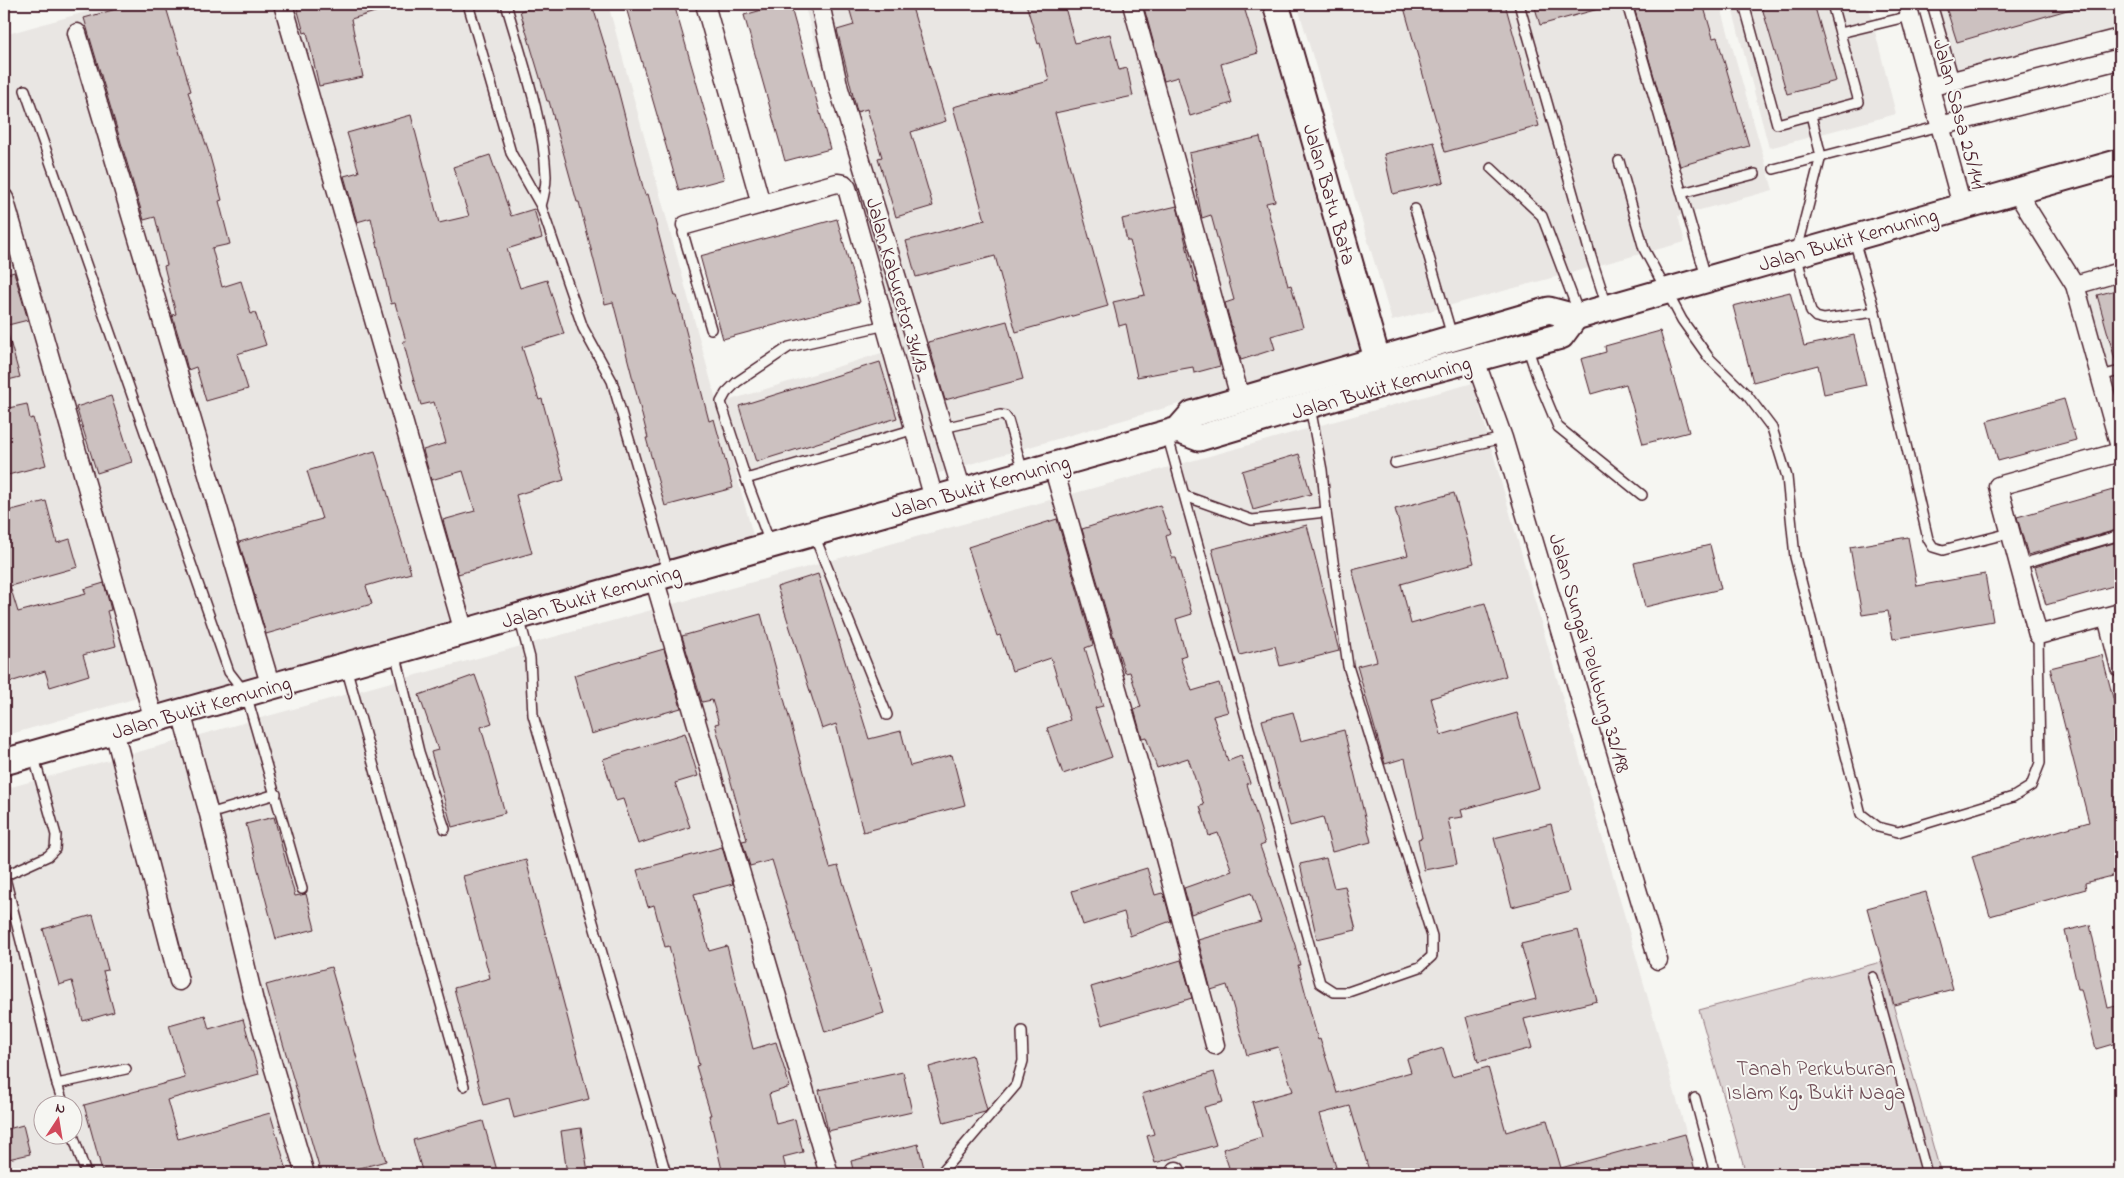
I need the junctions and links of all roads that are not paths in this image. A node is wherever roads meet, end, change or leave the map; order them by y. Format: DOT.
graph roads {
  1 [pos="283,4"];
  2 [pos="468,4"];
  3 [pos="506,4"];
  4 [pos="705,4"];
  5 [pos="820,4"];
  6 [pos="1132,4"];
  7 [pos="1276,4"];
  8 [pos="1519,4"];
  9 [pos="1627,4"];
  10 [pos="1744,4"];
  11 [pos="1832,4"];
  12 [pos="1932,4"];
  13 [pos="1909,10"];
  14 [pos="77,33"];
  15 [pos="1840,33"];
  16 [pos="2120,38"];
  17 [pos="1954,80"];
  18 [pos="2120,80"];
  19 [pos="1929,86"];
  20 [pos="25,90"];
  21 [pos="1811,115"];
  22 [pos="1940,126"];
  23 [pos="1821,156"];
  24 [pos="1619,161"];
  25 [pos="2120,162"];
  26 [pos="1491,168"];
  27 [pos="1774,169"];
  28 [pos="1755,174"];
  29 [pos="2016,191"];
  30 [pos="1682,193"];
  31 [pos="4,198"];
  32 [pos="761,204"];
  33 [pos="541,206"];
  34 [pos="1962,206"];
  35 [pos="1415,209"];
  36 [pos="686,225"];
  37 [pos="1853,238"];
  38 [pos="1796,254"];
  39 [pos="2120,272"];
  40 [pos="1707,279"];
  41 [pos="2075,285"];
  42 [pos="1667,291"];
  43 [pos="1607,307"];
  44 [pos="1875,312"];
  45 [pos="1578,316"];
  46 [pos="886,325"];
  47 [pos="711,329"];
  48 [pos="1453,339"];
  49 [pos="1527,345"];
  50 [pos="1476,360"];
  51 [pos="2120,371"];
  52 [pos="1381,372"];
  53 [pos="2100,376"];
  54 [pos="1241,401"];
  55 [pos="1310,407"];
  56 [pos="943,428"];
  57 [pos="915,429"];
  58 [pos="1172,432"];
  59 [pos="1503,438"];
  60 [pos="2120,447"];
  61 [pos="2120,452"];
  62 [pos="1395,463"];
  63 [pos="1052,466"];
  64 [pos="1024,474"];
  65 [pos="746,479"];
  66 [pos="962,491"];
  67 [pos="1642,495"];
  68 [pos="1185,496"];
  69 [pos="934,499"];
  70 [pos="1326,512"];
  71 [pos="814,533"];
  72 [pos="2010,533"];
  73 [pos="2120,535"];
  74 [pos="771,546"];
  75 [pos="2018,565"];
  76 [pos="661,576"];
  77 [pos="2114,615"];
  78 [pos="519,617"];
  79 [pos="464,632"];
  80 [pos="2038,635"];
  81 [pos="395,652"];
  82 [pos="346,666"];
  83 [pos="2120,668"];
  84 [pos="271,687"];
  85 [pos="246,694"];
  86 [pos="181,712"];
  87 [pos="887,716"];
  88 [pos="154,720"];
  89 [pos="114,731"];
  90 [pos="33,754"];
  91 [pos="4,762"];
  92 [pos="276,794"];
  93 [pos="209,814"];
  94 [pos="445,829"];
  95 [pos="4,875"];
  96 [pos="302,889"];
  97 [pos="1658,960"];
  98 [pos="1873,977"];
  99 [pos="178,981"];
  100 [pos="1022,1031"];
  101 [pos="1215,1045"];
  102 [pos="126,1069"];
  103 [pos="57,1084"];
  104 [pos="464,1086"];
  105 [pos="61,1096"];
  106 [pos="1695,1098"];
  107 [pos="77,1146"];
  108 [pos="86,1174"];
  109 [pos="305,1174"];
  110 [pos="666,1174"];
  111 [pos="829,1174"];
  112 [pos="940,1174"];
  113 [pos="1715,1174"];
  114 [pos="1927,1174"];
  1 -- 79 [label="street"];
  2 -- 33 [label="lane"];
  3 -- 33 [label="lane"];
  4 -- 32 [label="street"];
  5 -- 56 [label="street"];
  6 -- 54 [label="street"];
  7 -- 52 [label="main road, Jalan Batu Bata"];
  8 -- 43 [label="lane"];
  9 -- 30 [label="lane"];
  10 -- 21 [label="lane"];
  11 -- 15 [label="lane"];
  12 -- 17 [label="lane"];
  13 -- 15 [label="lane"];
  13 -- 19 [label="street, Jalan Sasa 25/141"];
  14 -- 84 [label="street"];
  15 -- 21 [label="lane"];
  16 -- 17 [label="street"];
  17 -- 19 [label="street"];
  18 -- 22 [label="street"];
  19 -- 22 [label="street, Jalan Sasa 25/141"];
  20 -- 85 [label="lane"];
  21 -- 23 [label="lane"];
  22 -- 23 [label="lane"];
  22 -- 34 [label="street, Jalan Sasa 25/141"];
  23 -- 27 [label="lane"];
  23 -- 38 [label="lane"];
  24 -- 42 [label="lane"];
  25 -- 29 [label="main road, Jalan Bukit Kemuning"];
  26 -- 45 [label="lane"];
  28 -- 30 [label="lane"];
  29 -- 34 [label="main road, Jalan Bukit Kemuning"];
  29 -- 41 [label="street"];
  30 -- 40 [label="lane"];
  31 -- 88 [label="street"];
  32 -- 36 [label="street, Jalan Kaburetor 34/13"];
  32 -- 46 [label="street, Jalan Kaburetor 34/13"];
  33 -- 76 [label="lane"];
  34 -- 37 [label="main road, Jalan Bukit Kemuning"];
  35 -- 48 [label="lane"];
  36 -- 47 [label="lane"];
  37 -- 38 [label="main road, Jalan Bukit Kemuning"];
  37 -- 44 [label="lane"];
  38 -- 40 [label="main road, Jalan Bukit Kemuning"];
  38 -- 44 [label="lane"];
  39 -- 41 [label="street"];
  40 -- 42 [label="main road, Jalan Bukit Kemuning"];
  41 -- 53 [label="street"];
  42 -- 43 [label="main road, Jalan Bukit Kemuning"];
  42 -- 80 [label="lane"];
  43 -- 45 [label="main road, Jalan Bukit Kemuning"];
  44 -- 72 [label="lane"];
  45 -- 48 [label="main road, Jalan Bukit Kemuning"];
  45 -- 49 [label="main road, Jalan Bukit Kemuning"];
  46 -- 57 [label="street, Jalan Kaburetor 34/13"];
  46 -- 65 [label="lane"];
  48 -- 52 [label="main road, Jalan Bukit Kemuning"];
  49 -- 50 [label="main road, Jalan Bukit Kemuning"];
  49 -- 67 [label="lane"];
  50 -- 52 [label="main road, Jalan Bukit Kemuning"];
  50 -- 59 [label="street, Jalan Sungai Pelubung 32/198"];
  51 -- 53 [label="lane"];
  52 -- 54 [label="main road, Jalan Bukit Kemuning"];
  52 -- 55 [label="main road, Jalan Bukit Kemuning"];
  53 -- 60 [label="street"];
  54 -- 58 [label="main road, Jalan Bukit Kemuning"];
  55 -- 58 [label="main road, Jalan Bukit Kemuning"];
  55 -- 70 [label="lane"];
  56 -- 64 [label="lane"];
  56 -- 66 [label="street"];
  57 -- 65 [label="lane"];
  57 -- 69 [label="street, Jalan Kaburetor 34/13"];
  58 -- 63 [label="main road, Jalan Bukit Kemuning"];
  58 -- 68 [label="lane"];
  59 -- 62 [label="lane"];
  59 -- 97 [label="street, Jalan Sungai Pelubung 32/198"];
  61 -- 72 [label="street"];
  63 -- 64 [label="main road, Jalan Bukit Kemuning"];
  63 -- 101 [label="street"];
  64 -- 66 [label="main road, Jalan Bukit Kemuning"];
  65 -- 74 [label="lane"];
  66 -- 69 [label="main road, Jalan Bukit Kemuning"];
  68 -- 70 [label="lane"];
  68 -- 70 [label="lane"];
  69 -- 71 [label="main road, Jalan Bukit Kemuning"];
  71 -- 74 [label="main road, Jalan Bukit Kemuning"];
  71 -- 87 [label="lane"];
  72 -- 75 [label="street"];
  73 -- 75 [label="lane"];
  74 -- 76 [label="main road, Jalan Bukit Kemuning"];
  75 -- 80 [label="street"];
  76 -- 78 [label="main road, Jalan Bukit Kemuning"];
  76 -- 111 [label="street"];
  77 -- 80 [label="street"];
  77 -- 83 [label="street"];
  78 -- 79 [label="main road, Jalan Bukit Kemuning"];
  78 -- 110 [label="lane"];
  79 -- 81 [label="main road, Jalan Bukit Kemuning"];
  81 -- 82 [label="main road, Jalan Bukit Kemuning"];
  81 -- 94 [label="lane"];
  82 -- 84 [label="main road, Jalan Bukit Kemuning"];
  82 -- 104 [label="lane"];
  84 -- 85 [label="main road, Jalan Bukit Kemuning"];
  85 -- 86 [label="main road, Jalan Bukit Kemuning"];
  85 -- 92 [label="lane"];
  86 -- 88 [label="main road, Jalan Bukit Kemuning"];
  86 -- 93 [label="street"];
  88 -- 89 [label="main road, Jalan Bukit Kemuning"];
  89 -- 90 [label="main road, Jalan Bukit Kemuning"];
  89 -- 99 [label="street"];
  90 -- 91 [label="main road, Jalan Bukit Kemuning"];
  90 -- 95 [label="lane"];
  92 -- 93 [label="lane"];
  92 -- 96 [label="lane"];
  93 -- 109 [label="street"];
  95 -- 103 [label="lane"];
  98 -- 114 [label="lane"];
  100 -- 112 [label="lane"];
  102 -- 103 [label="lane"];
  103 -- 105 [label="lane"];
  106 -- 113 [label="lane"];
  107 -- 108 [label="lane"];
}
